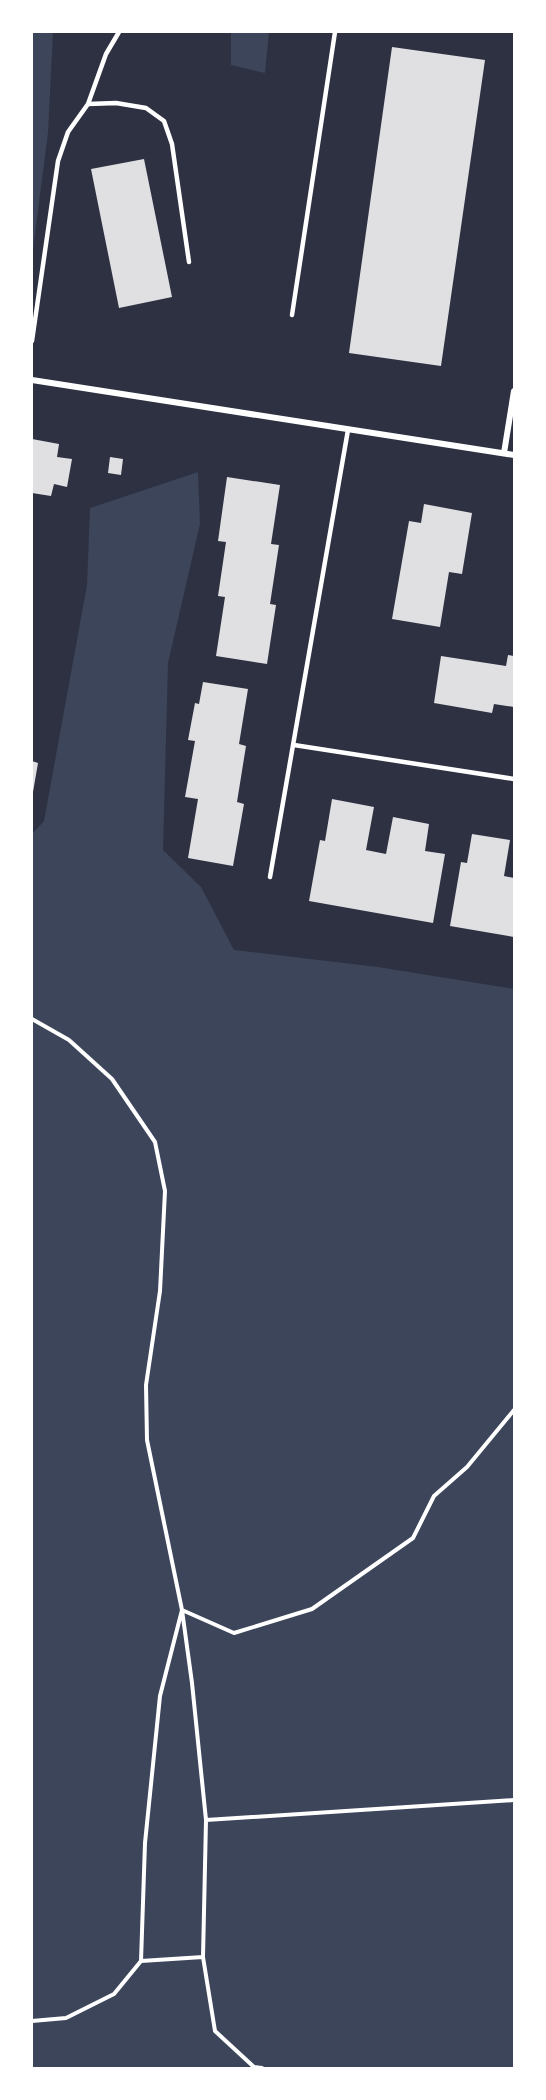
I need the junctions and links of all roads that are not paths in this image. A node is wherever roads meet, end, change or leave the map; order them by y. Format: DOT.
graph roads {
  1 [pos="119,32"];
  2 [pos="335,32"];
  3 [pos="88,104"];
  4 [pos="189,262"];
  5 [pos="292,315"];
  6 [pos="32,340"];
  7 [pos="32,380"];
  8 [pos="514,391"];
  9 [pos="348,430"];
  10 [pos="504,453"];
  11 [pos="514,455"];
  12 [pos="294,745"];
  13 [pos="514,779"];
  14 [pos="270,878"];
  1 -- 3 [label="lane"];
  2 -- 5 [label="lane"];
  3 -- 4 [label="lane"];
  3 -- 6 [label="lane"];
  7 -- 9 [label="street"];
  8 -- 10 [label="street"];
  9 -- 10 [label="street"];
  9 -- 12 [label="lane"];
  10 -- 11 [label="street"];
  12 -- 13 [label="lane"];
  12 -- 14 [label="lane"];
}
